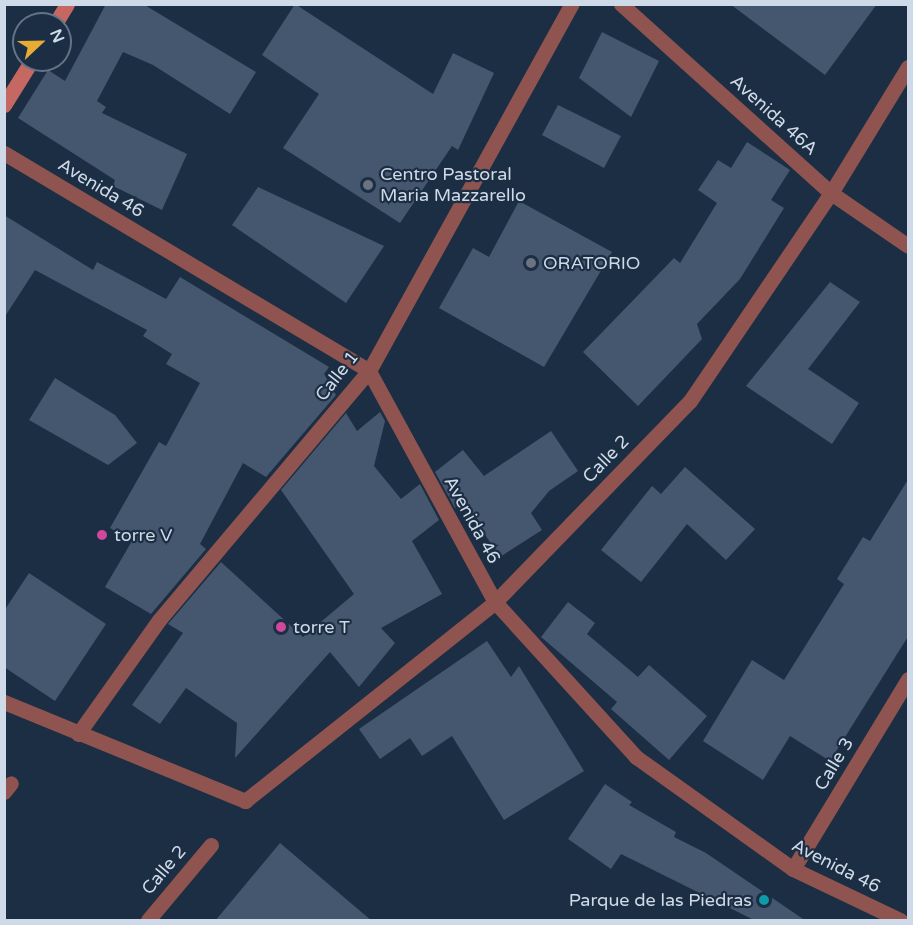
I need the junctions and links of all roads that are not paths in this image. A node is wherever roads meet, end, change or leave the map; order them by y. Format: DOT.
graph roads {
  1 [pos="572,4"];
  2 [pos="621,4"];
  3 [pos="909,67"];
  4 [pos="25,72"];
  5 [pos="4,105"];
  6 [pos="4,153"];
  7 [pos="831,193"];
  8 [pos="909,246"];
  9 [pos="369,371"];
  10 [pos="495,602"];
  11 [pos="909,679"];
  12 [pos="4,702"];
  13 [pos="78,734"];
  14 [pos="211,845"];
  15 [pos="793,869"];
  16 [pos="148,921"];
  17 [pos="900,921"];
  1 -- 9 [label="street, Calle 1"];
  2 -- 7 [label="street, Avenida 46A"];
  3 -- 7 [label="street, Calle 2"];
  4 -- 5 [label="street"];
  6 -- 9 [label="street, Avenida 46"];
  7 -- 8 [label="street, Avenida 46A"];
  7 -- 10 [label="street, Calle 2"];
  9 -- 10 [label="street, Avenida 46"];
  9 -- 13 [label="street, Calle 1"];
  10 -- 13 [label="street, Calle 2"];
  10 -- 15 [label="street, Avenida 46"];
  11 -- 15 [label="street, Calle 3"];
  12 -- 13 [label="street"];
  14 -- 16 [label="street, Calle 2"];
  15 -- 17 [label="street, Avenida 46"];
}
